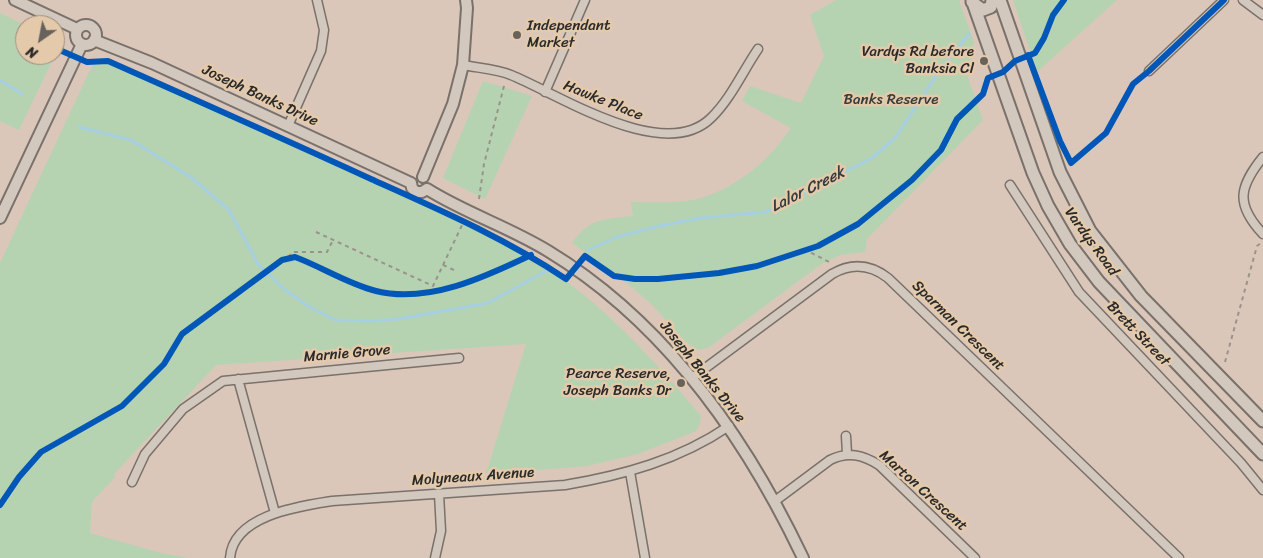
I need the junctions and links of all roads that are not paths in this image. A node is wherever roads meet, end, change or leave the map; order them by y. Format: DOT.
graph roads {
  1 [pos="15,0"];
  2 [pos="317,0"];
  3 [pos="466,0"];
  4 [pos="584,0"];
  5 [pos="992,0"];
  6 [pos="1000,0"];
  7 [pos="1224,0"];
  8 [pos="1243,0"];
  9 [pos="972,1"];
  10 [pos="1263,15"];
  11 [pos="77,29"];
  12 [pos="94,40"];
  13 [pos="82,44"];
  14 [pos="758,49"];
  15 [pos="463,65"];
  16 [pos="1149,71"];
  17 [pos="545,92"];
  18 [pos="288,126"];
  19 [pos="1263,157"];
  20 [pos="424,178"];
  21 [pos="411,183"];
  22 [pos="1010,184"];
  23 [pos="427,189"];
  24 [pos="0,218"];
  25 [pos="1263,234"];
  26 [pos="459,358"];
  27 [pos="692,378"];
  28 [pos="238,379"];
  29 [pos="1263,421"];
  30 [pos="729,426"];
  31 [pos="846,436"];
  32 [pos="847,454"];
  33 [pos="1263,454"];
  34 [pos="630,472"];
  35 [pos="132,482"];
  36 [pos="1263,490"];
  37 [pos="439,494"];
  38 [pos="774,500"];
  39 [pos="275,512"];
  40 [pos="230,558"];
  41 [pos="435,558"];
  42 [pos="645,558"];
  43 [pos="803,558"];
  44 [pos="975,558"];
  45 [pos="1179,558"];
  1 -- 11 [label="street"];
  2 -- 18 [label="street"];
  3 -- 15 [label="street"];
  4 -- 17 [label="street"];
  5 -- 9 [label="main road"];
  6 -- 29 [label="main road, Vardys Road"];
  7 -- 16 [label="street"];
  8 -- 10 [label="street"];
  9 -- 33 [label="main road, Vardys Road"];
  11 -- 12 [label="street"];
  11 -- 13 [label="street"];
  12 -- 13 [label="street"];
  12 -- 18 [label="street, Joseph Banks Drive"];
  13 -- 24 [label="street"];
  14 -- 17 [label="street, Hawke Place"];
  15 -- 17 [label="street, Hawke Place"];
  15 -- 20 [label="street"];
  18 -- 21 [label="street, Joseph Banks Drive"];
  19 -- 25 [label="street"];
  20 -- 21 [label="street"];
  20 -- 23 [label="street"];
  21 -- 23 [label="street"];
  22 -- 36 [label="street, Brett Street"];
  23 -- 27 [label="street, Joseph Banks Drive"];
  26 -- 28 [label="street, Marnie Grove"];
  27 -- 30 [label="street, Joseph Banks Drive"];
  27 -- 45 [label="street, Sparman Crescent"];
  28 -- 35 [label="street, Marnie Grove"];
  28 -- 39 [label="street"];
  30 -- 34 [label="street, Molyneaux Avenue"];
  30 -- 38 [label="street, Joseph Banks Drive"];
  31 -- 32 [label="street"];
  32 -- 38 [label="street"];
  32 -- 44 [label="street, Marton Crescent"];
  34 -- 37 [label="street, Molyneaux Avenue"];
  34 -- 42 [label="street"];
  37 -- 39 [label="street, Molyneaux Avenue"];
  37 -- 41 [label="street"];
  38 -- 43 [label="street, Joseph Banks Drive"];
  39 -- 40 [label="street, Molyneaux Avenue"];
}
